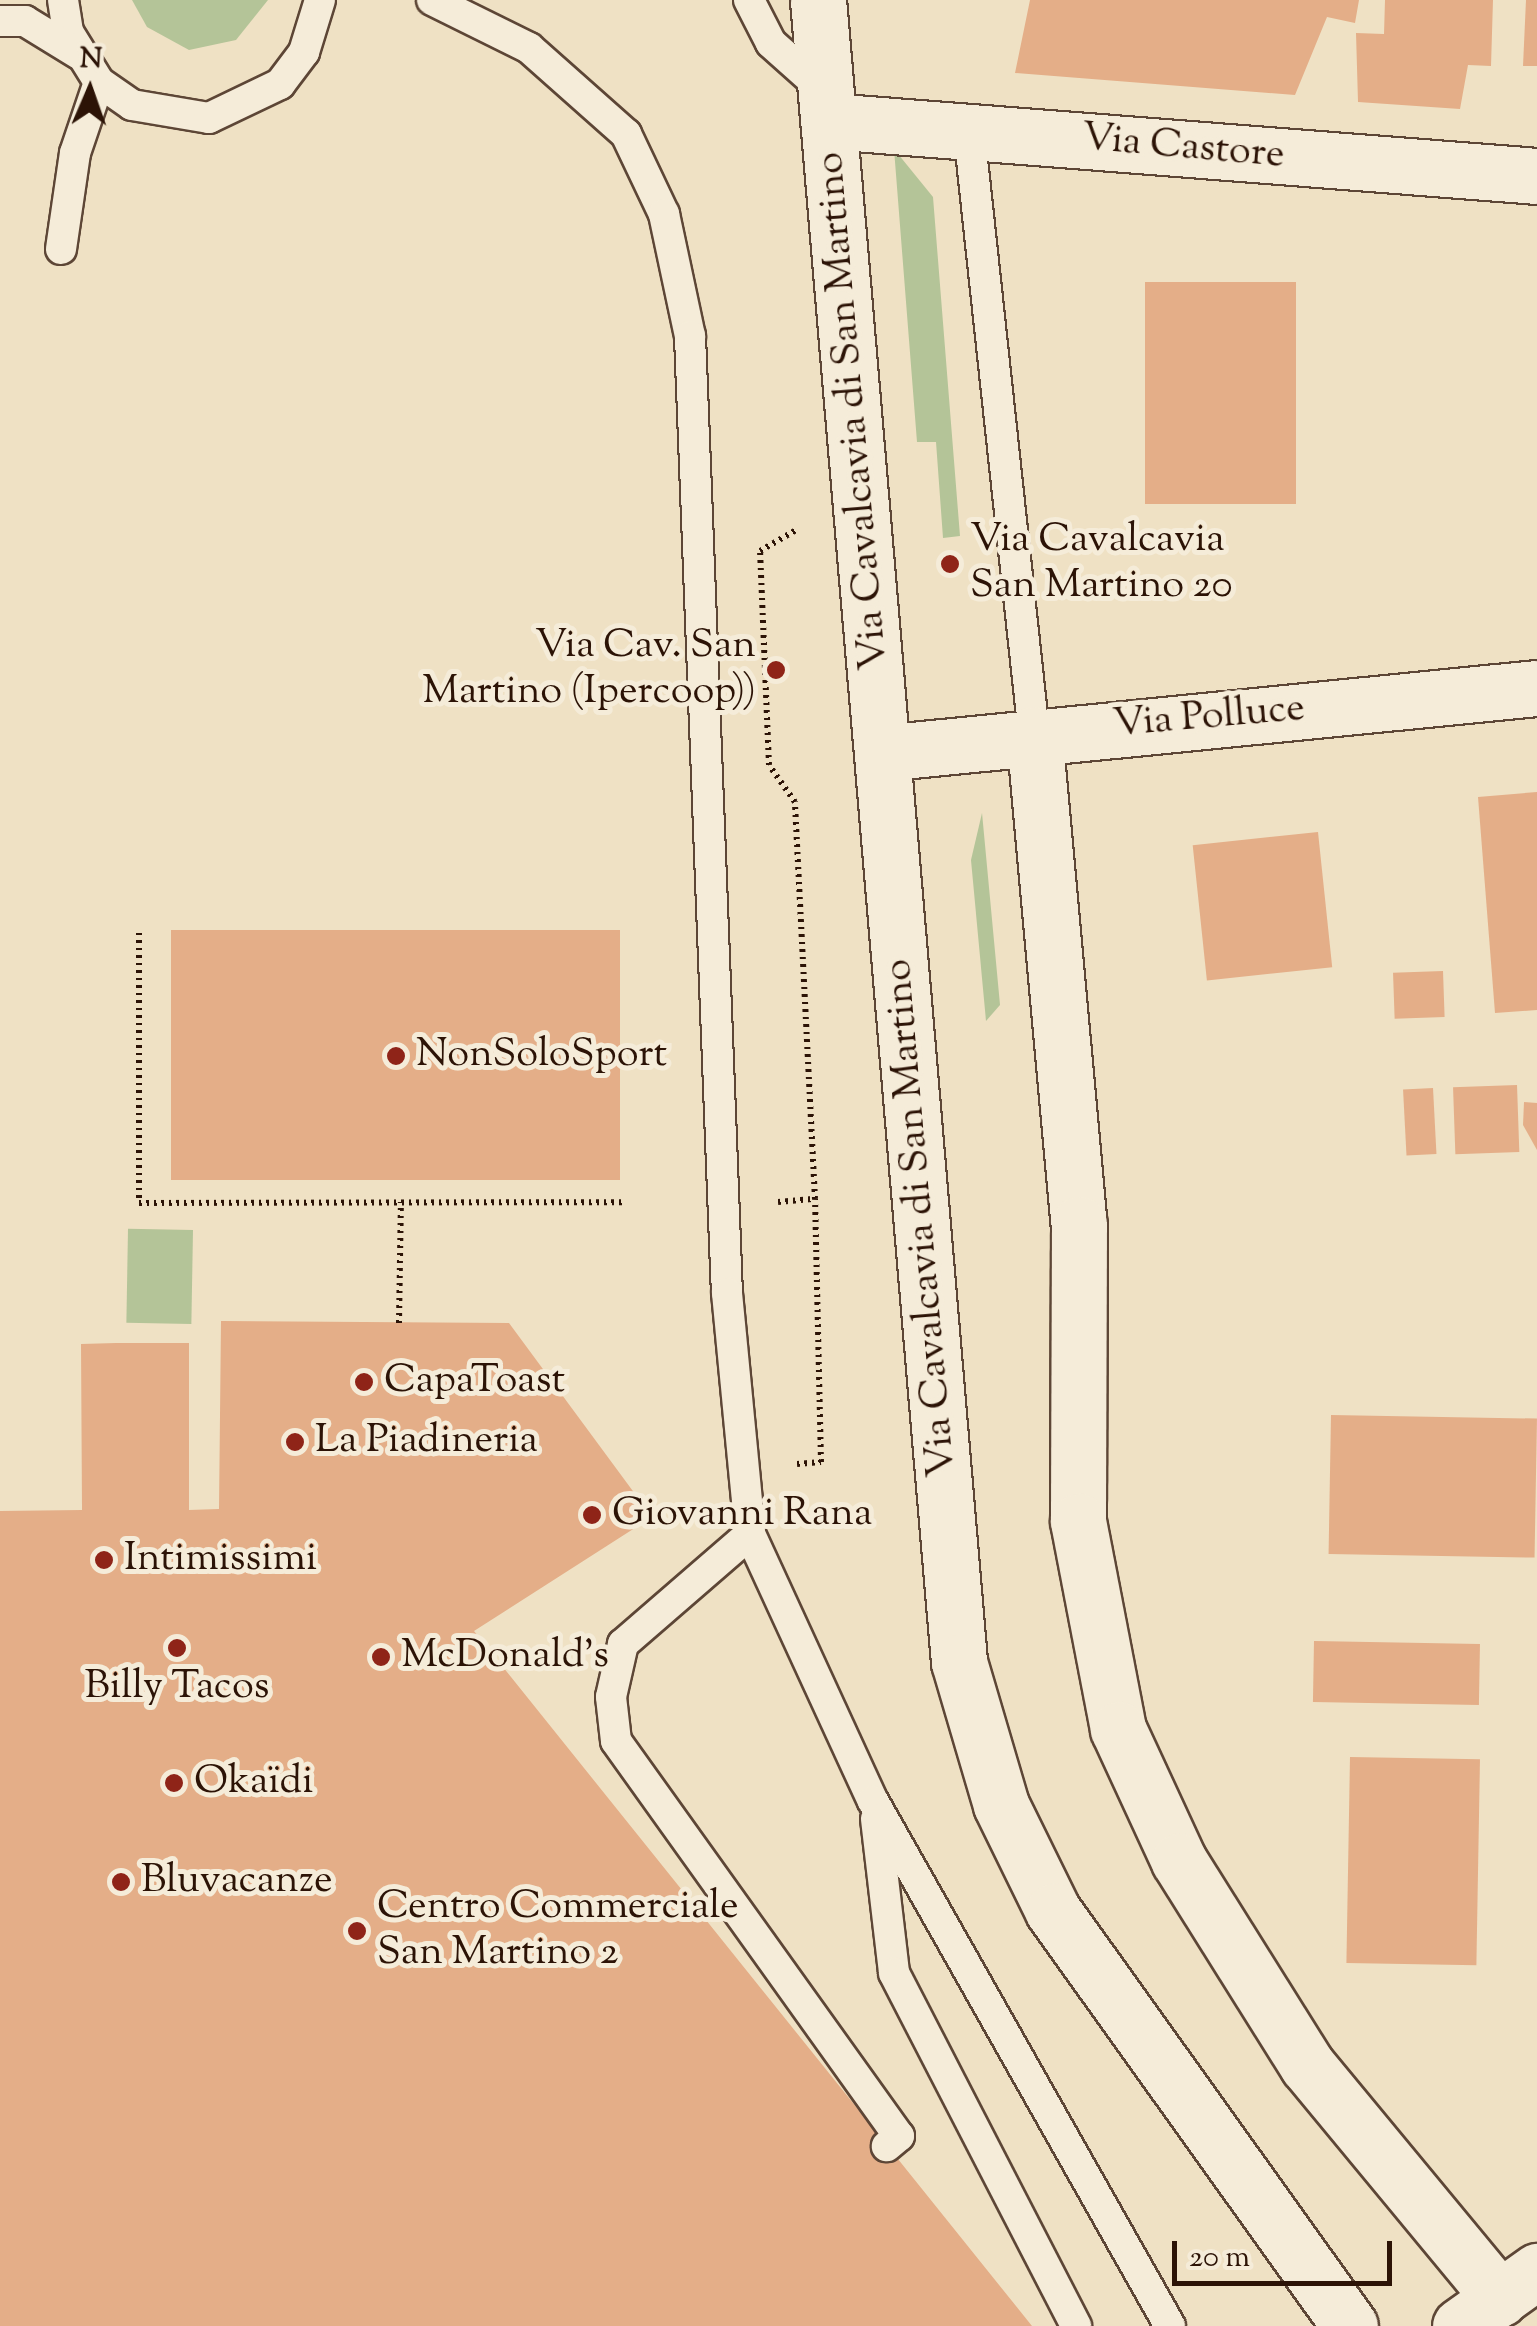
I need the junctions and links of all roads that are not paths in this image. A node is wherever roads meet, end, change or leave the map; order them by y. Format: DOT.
graph roads {
  1 [pos="62,0"];
  2 [pos="320,0"];
  3 [pos="432,0"];
  4 [pos="749,0"];
  5 [pos="818,0"];
  6 [pos="0,22"];
  7 [pos="78,54"];
  8 [pos="99,82"];
  9 [pos="827,106"];
  10 [pos="970,132"];
  11 [pos="1537,176"];
  12 [pos="62,249"];
  13 [pos="1537,688"];
  14 [pos="1034,734"];
  15 [pos="882,753"];
  16 [pos="750,1534"];
  17 [pos="873,1802"];
  18 [pos="887,2146"];
  19 [pos="1499,2298"];
  20 [pos="1076,2326"];
  21 [pos="1170,2326"];
  22 [pos="1350,2326"];
  1 -- 7 [label="lane"];
  2 -- 8 [label="lane"];
  3 -- 16 [label="lane"];
  4 -- 9 [label="lane"];
  5 -- 9 [label="street, Via Cavalcavia di San Martino"];
  6 -- 7 [label="lane"];
  7 -- 8 [label="lane"];
  8 -- 12 [label="lane"];
  9 -- 10 [label="street, Via Castore"];
  9 -- 15 [label="street, Via Cavalcavia di San Martino"];
  10 -- 11 [label="street, Via Castore"];
  10 -- 14 [label="lane"];
  13 -- 14 [label="street, Via Polluce"];
  14 -- 15 [label="street, Via Polluce"];
  14 -- 19 [label="street"];
  15 -- 22 [label="street, Via Cavalcavia di San Martino"];
  16 -- 17 [label="lane"];
  16 -- 18 [label="lane"];
  17 -- 20 [label="lane"];
  17 -- 21 [label="lane"];
}
